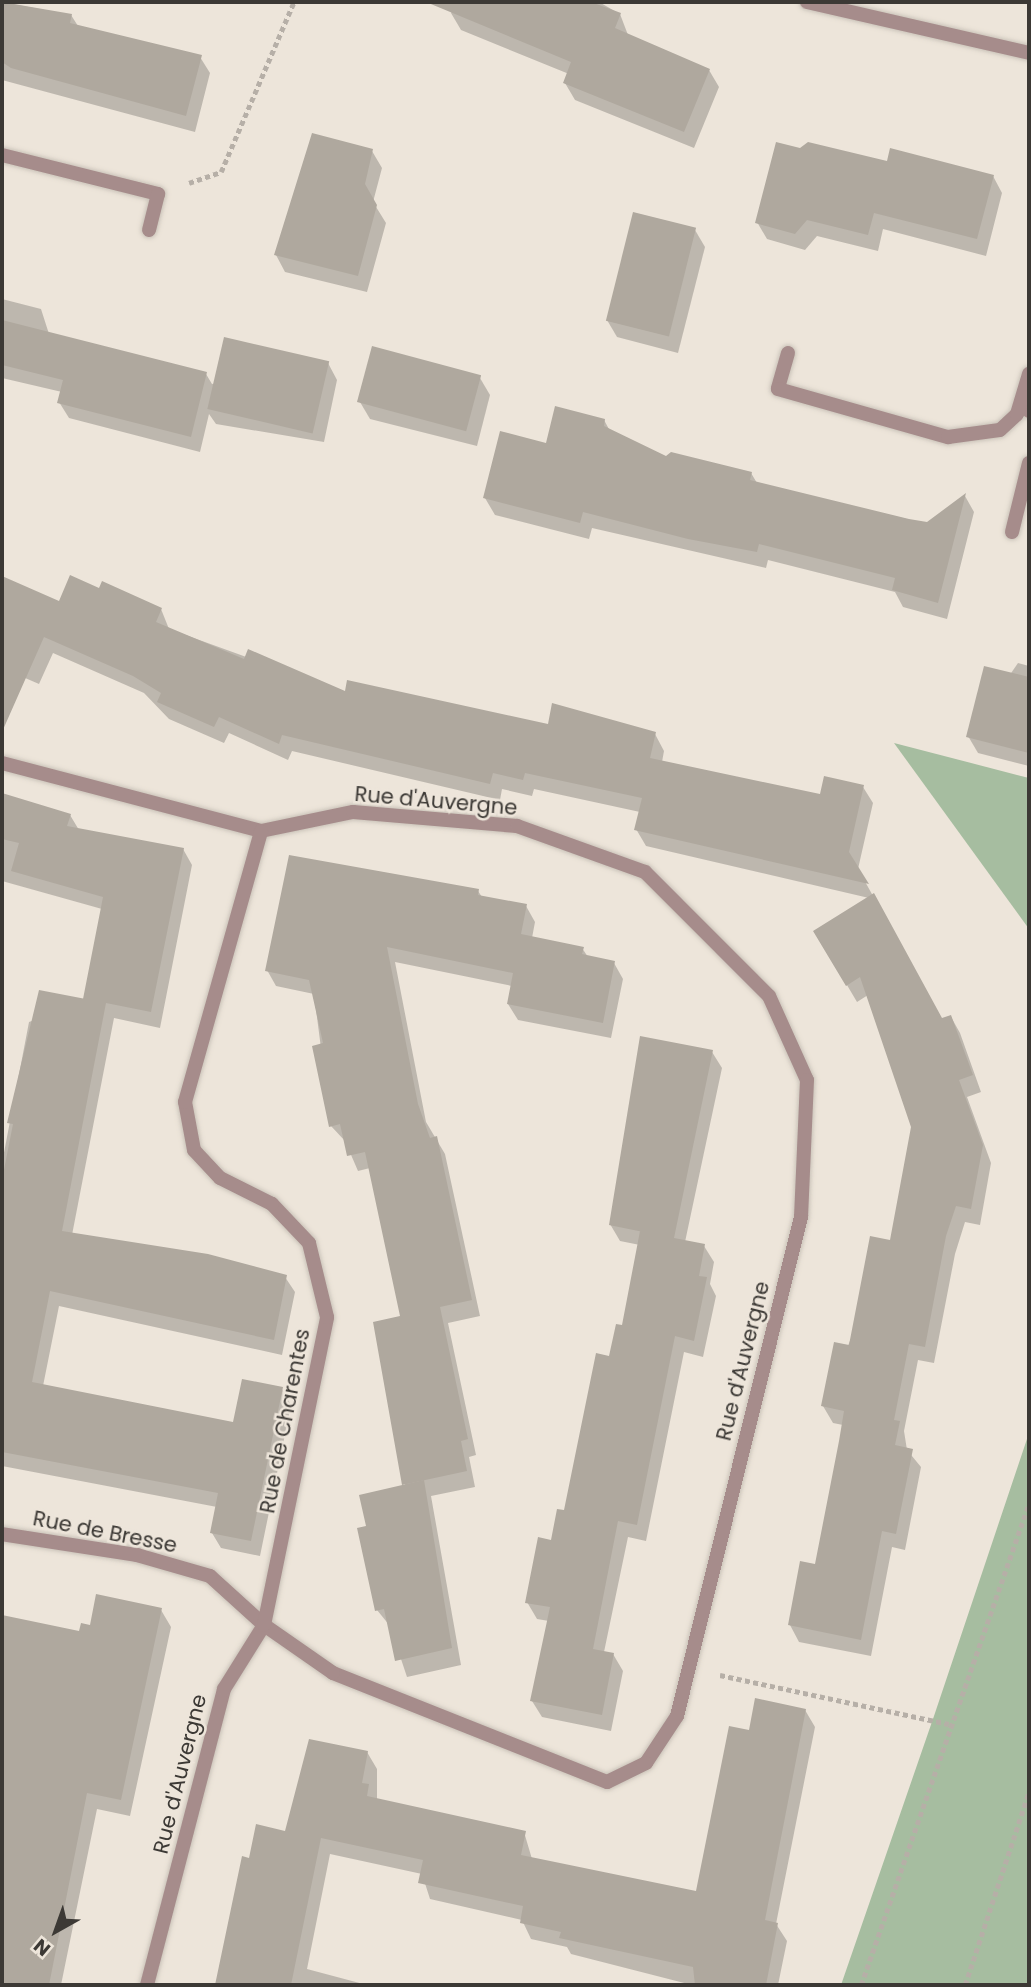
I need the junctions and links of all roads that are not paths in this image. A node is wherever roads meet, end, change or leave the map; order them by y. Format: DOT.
graph roads {
  1 [pos="807,2"];
  2 [pos="1029,53"];
  3 [pos="2,155"];
  4 [pos="149,230"];
  5 [pos="788,353"];
  6 [pos="1029,374"];
  7 [pos="1025,391"];
  8 [pos="1029,411"];
  9 [pos="1029,463"];
  10 [pos="1012,532"];
  11 [pos="2,763"];
  12 [pos="261,831"];
  13 [pos="2,1534"];
  14 [pos="264,1625"];
  15 [pos="147,1985"];
  1 -- 2 [label="street"];
  3 -- 4 [label="street"];
  5 -- 7 [label="street"];
  6 -- 7 [label="street"];
  7 -- 8 [label="street"];
  9 -- 10 [label="street"];
  11 -- 12 [label="street, Rue d'Auvergne"];
  12 -- 14 [label="street, Rue de Charentes"];
  12 -- 14 [label="street, Rue d'Auvergne"];
  13 -- 14 [label="street, Rue de Bresse"];
  14 -- 15 [label="street, Rue d'Auvergne"];
}
